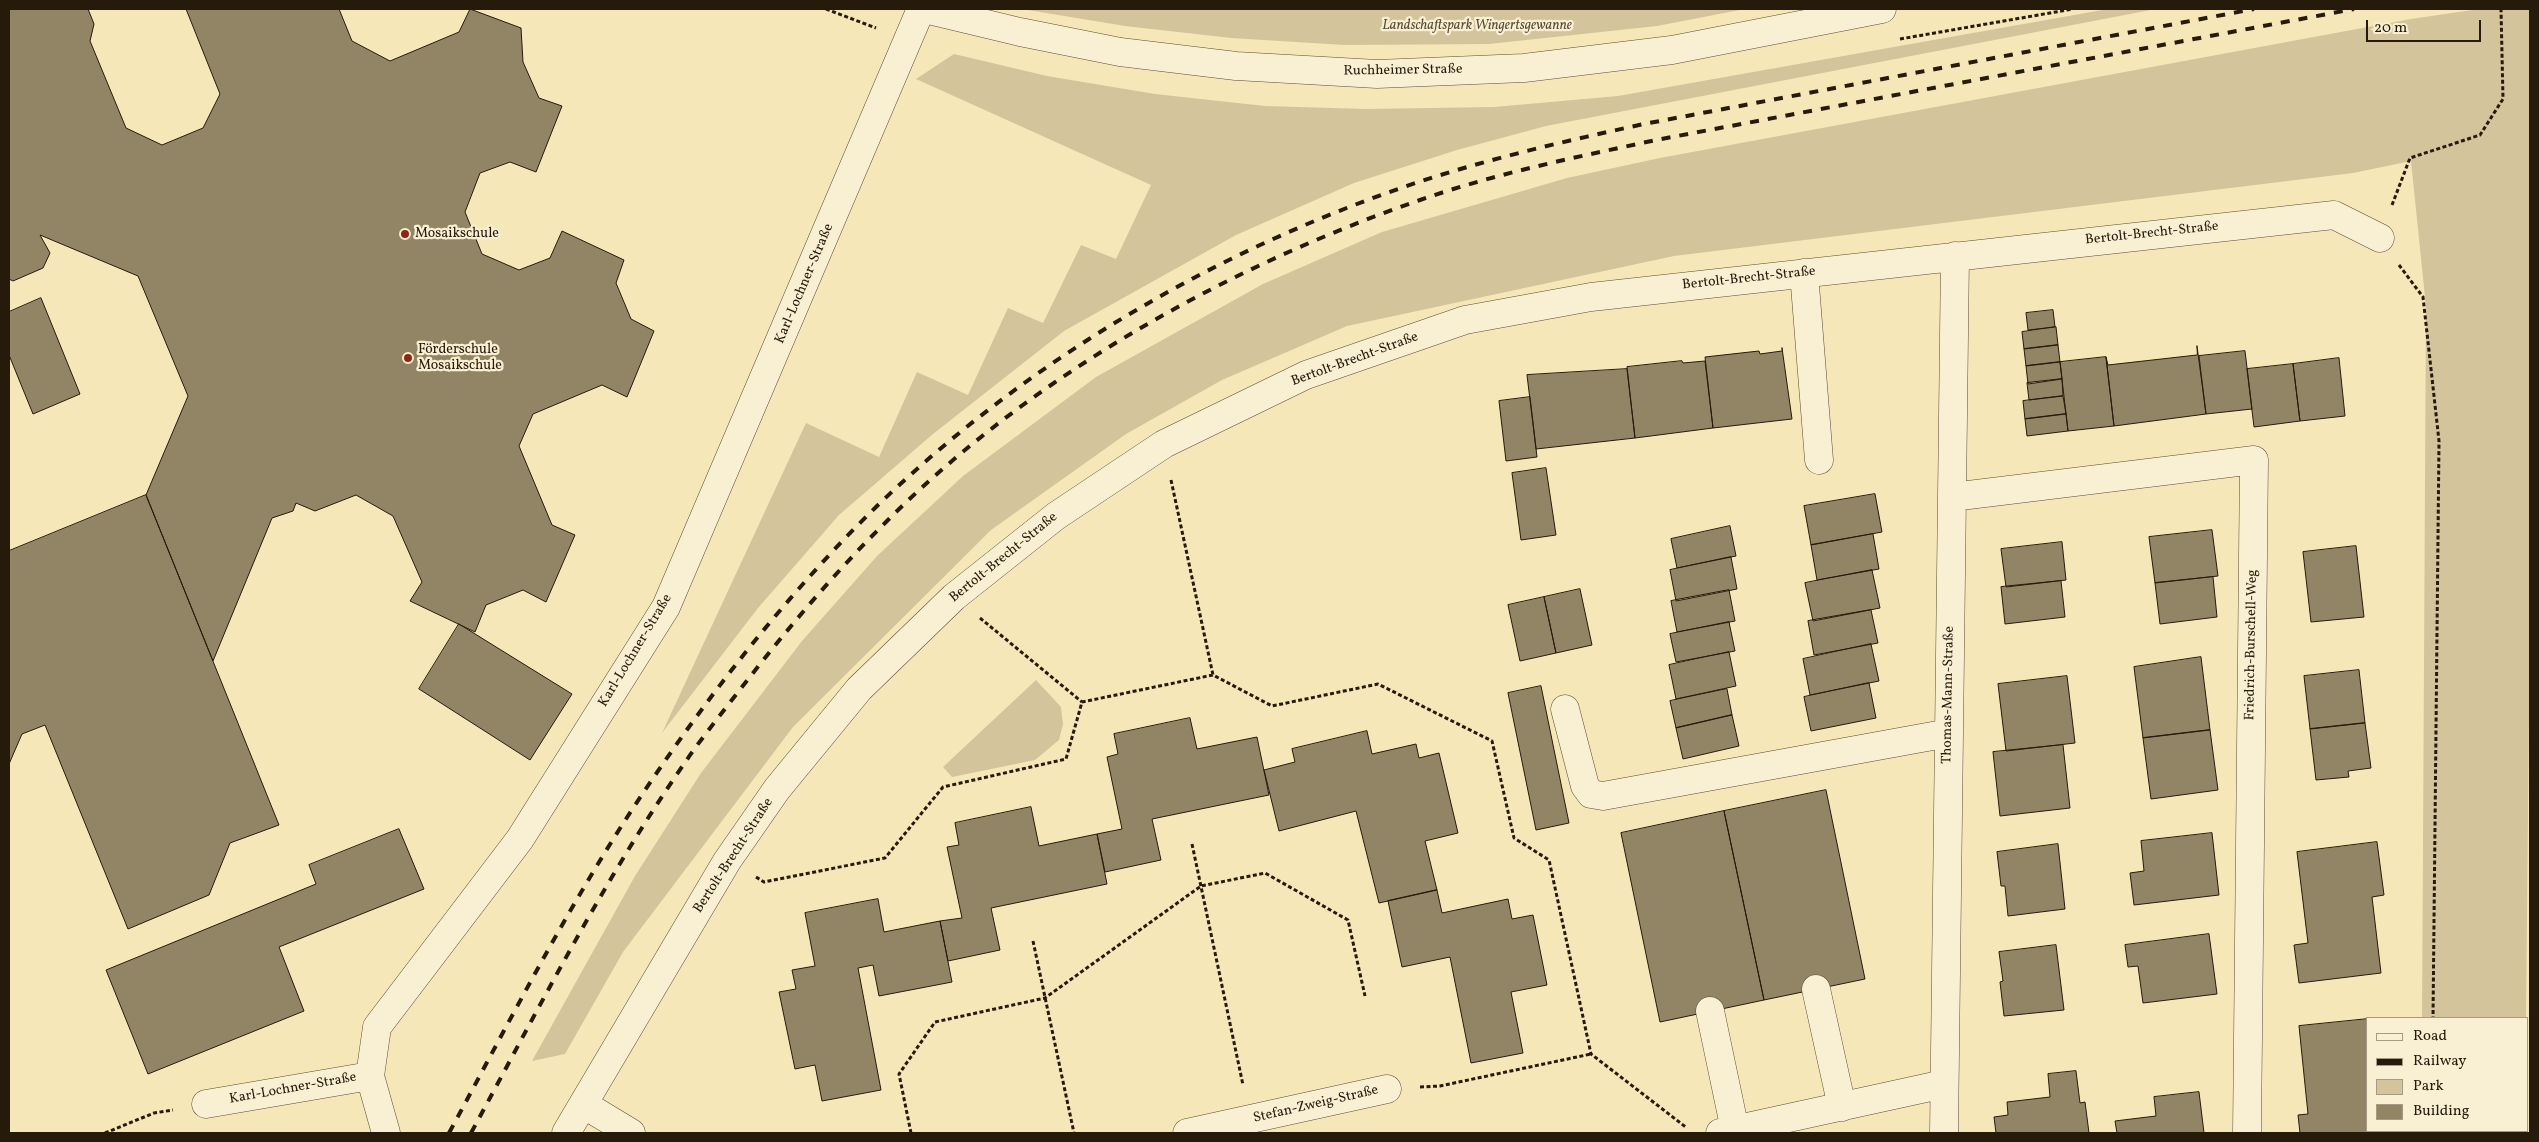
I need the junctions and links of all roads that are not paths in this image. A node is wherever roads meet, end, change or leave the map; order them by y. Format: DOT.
graph roads {
  1 [pos="923,9"];
  2 [pos="1882,9"];
  3 [pos="2380,238"];
  4 [pos="1955,256"];
  5 [pos="1804,272"];
  6 [pos="1819,460"];
  7 [pos="1952,497"];
  8 [pos="1565,709"];
  9 [pos="1949,733"];
  10 [pos="1816,989"];
  11 [pos="1710,1012"];
  12 [pos="370,1076"];
  13 [pos="1944,1084"];
  14 [pos="1387,1089"];
  15 [pos="206,1104"];
  16 [pos="583,1104"];
  17 [pos="1842,1107"];
  18 [pos="1727,1132"];
  19 [pos="386,1133"];
  20 [pos="566,1133"];
  21 [pos="631,1133"];
  22 [pos="1186,1133"];
  23 [pos="1944,1133"];
  24 [pos="2246,1133"];
  1 -- 2 [label="street, Ruchheimer Straße"];
  1 -- 12 [label="street, Karl-Lochner-Straße"];
  3 -- 4 [label="street, Bertolt-Brecht-Straße"];
  4 -- 5 [label="street, Bertolt-Brecht-Straße"];
  4 -- 7 [label="street, Thomas-Mann-Straße"];
  5 -- 6 [label="street"];
  5 -- 16 [label="street, Bertolt-Brecht-Straße"];
  7 -- 9 [label="street, Thomas-Mann-Straße"];
  7 -- 24 [label="street, Friedrich-Burschell-Weg"];
  8 -- 9 [label="street"];
  9 -- 13 [label="street, Thomas-Mann-Straße"];
  10 -- 17 [label="street"];
  11 -- 18 [label="street"];
  12 -- 15 [label="street, Karl-Lochner-Straße"];
  12 -- 19 [label="street"];
  13 -- 17 [label="street"];
  13 -- 23 [label="street, Thomas-Mann-Straße"];
  14 -- 22 [label="street, Stefan-Zweig-Straße"];
  16 -- 20 [label="street, Bertolt-Brecht-Straße"];
  16 -- 21 [label="street"];
  17 -- 18 [label="street"];
}
